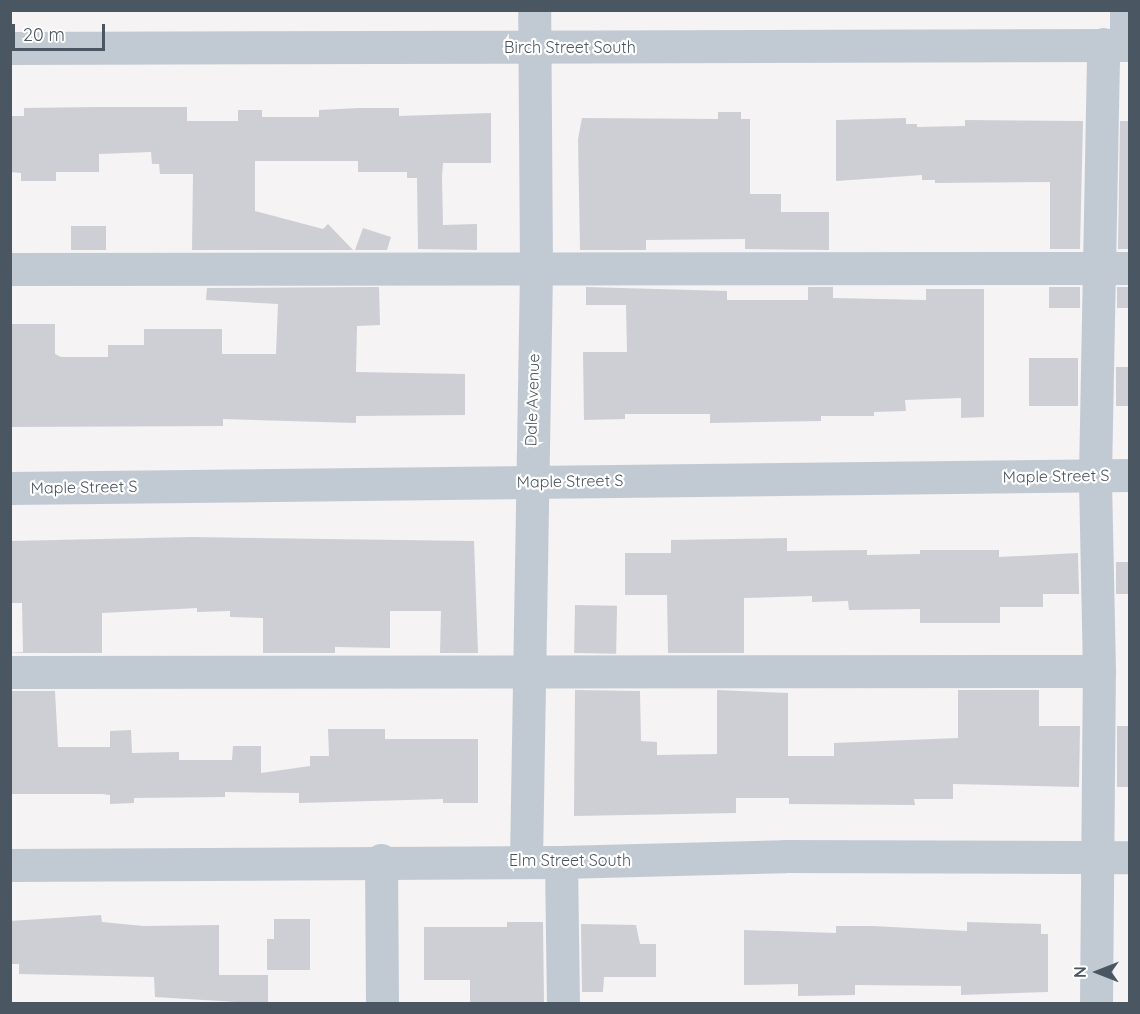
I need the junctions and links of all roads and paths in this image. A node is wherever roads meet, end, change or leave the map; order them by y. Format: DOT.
graph roads {
  1 [pos="534,10"];
  2 [pos="1126,10"];
  3 [pos="1120,45"];
  4 [pos="535,47"];
  5 [pos="10,48"];
  6 [pos="536,268"];
  7 [pos="1114,268"];
  8 [pos="10,269"];
  9 [pos="1130,475"];
  10 [pos="1095,476"];
  11 [pos="530,481"];
  12 [pos="10,488"];
  13 [pos="530,671"];
  14 [pos="1099,671"];
  15 [pos="10,672"];
  16 [pos="1114,857"];
  17 [pos="381,860"];
  18 [pos="526,861"];
  19 [pos="561,862"];
  20 [pos="10,865"];
  21 [pos="382,1004"];
  22 [pos="563,1004"];
  23 [pos="1096,1004"];
  1 -- 4 [label="street, Dale Avenue"];
  2 -- 3 [label="street"];
  3 -- 4 [label="street, Birch Street South"];
  3 -- 7 [label="street"];
  4 -- 5 [label="street, Birch Street South"];
  4 -- 6 [label="street, Dale Avenue"];
  6 -- 7 [label="street"];
  6 -- 8 [label="street"];
  6 -- 11 [label="street, Dale Avenue"];
  7 -- 10 [label="street"];
  9 -- 10 [label="street, Maple Street S"];
  10 -- 11 [label="street, Maple Street S"];
  10 -- 14 [label="street"];
  11 -- 12 [label="street, Maple Street S"];
  11 -- 13 [label="street, Dale Avenue"];
  13 -- 14 [label="street"];
  13 -- 15 [label="street"];
  13 -- 18 [label="street, Dale Avenue"];
  14 -- 16 [label="street"];
  16 -- 19 [label="street, Elm Street South"];
  16 -- 23 [label="street"];
  17 -- 18 [label="street, Elm Street South"];
  17 -- 20 [label="street, Elm Street South"];
  17 -- 21 [label="street"];
  18 -- 19 [label="street, Elm Street South"];
  19 -- 22 [label="street"];
}
